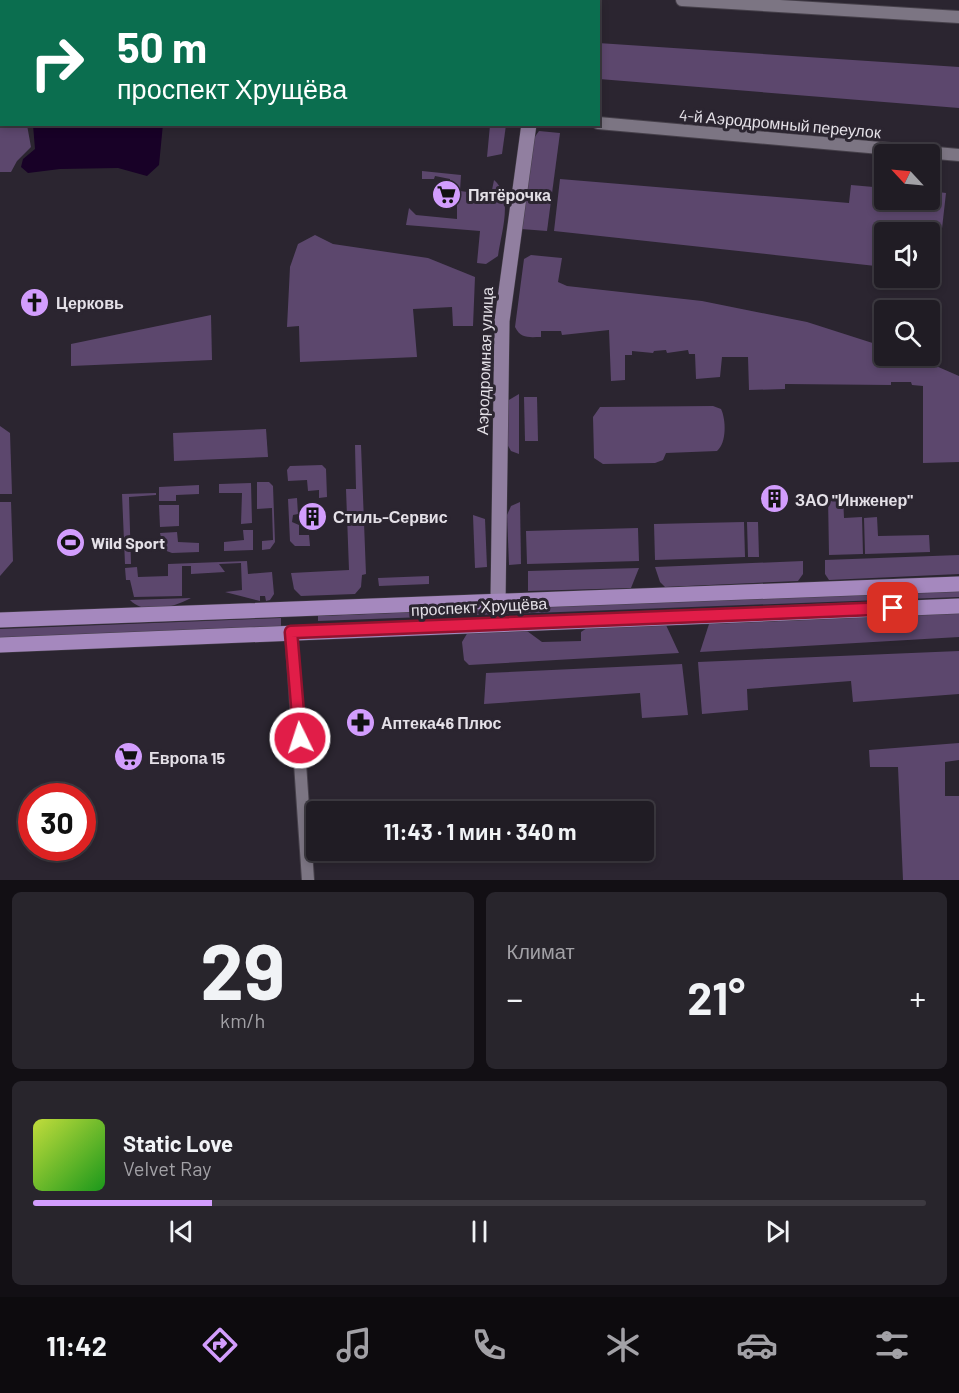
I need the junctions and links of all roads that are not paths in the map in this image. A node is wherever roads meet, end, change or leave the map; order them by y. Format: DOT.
graph roads {
  1 [pos="682,0"];
  2 [pos="959,17"];
  3 [pos="600,123"];
  4 [pos="529,126"];
  5 [pos="959,155"];
  6 [pos="959,584"];
  7 [pos="498,601"];
  8 [pos="959,606"];
  9 [pos="287,610"];
  10 [pos="0,620"];
  11 [pos="291,632"];
  12 [pos="0,645"];
  13 [pos="308,880"];
  1 -- 2 [label="street"];
  3 -- 5 [label="street, 4-й Аэродромный переулок"];
  4 -- 7 [label="street, Аэродромная улица"];
  6 -- 7 [label="main road, проспект Хрущёва"];
  7 -- 9 [label="main road, проспект Хрущёва"];
  8 -- 11 [label="main road, проспект Хрущёва"];
  9 -- 10 [label="main road, проспект Хрущёва"];
  9 -- 11 [label="main road"];
  11 -- 12 [label="main road, проспект Хрущёва"];
  11 -- 13 [label="street"];
}
